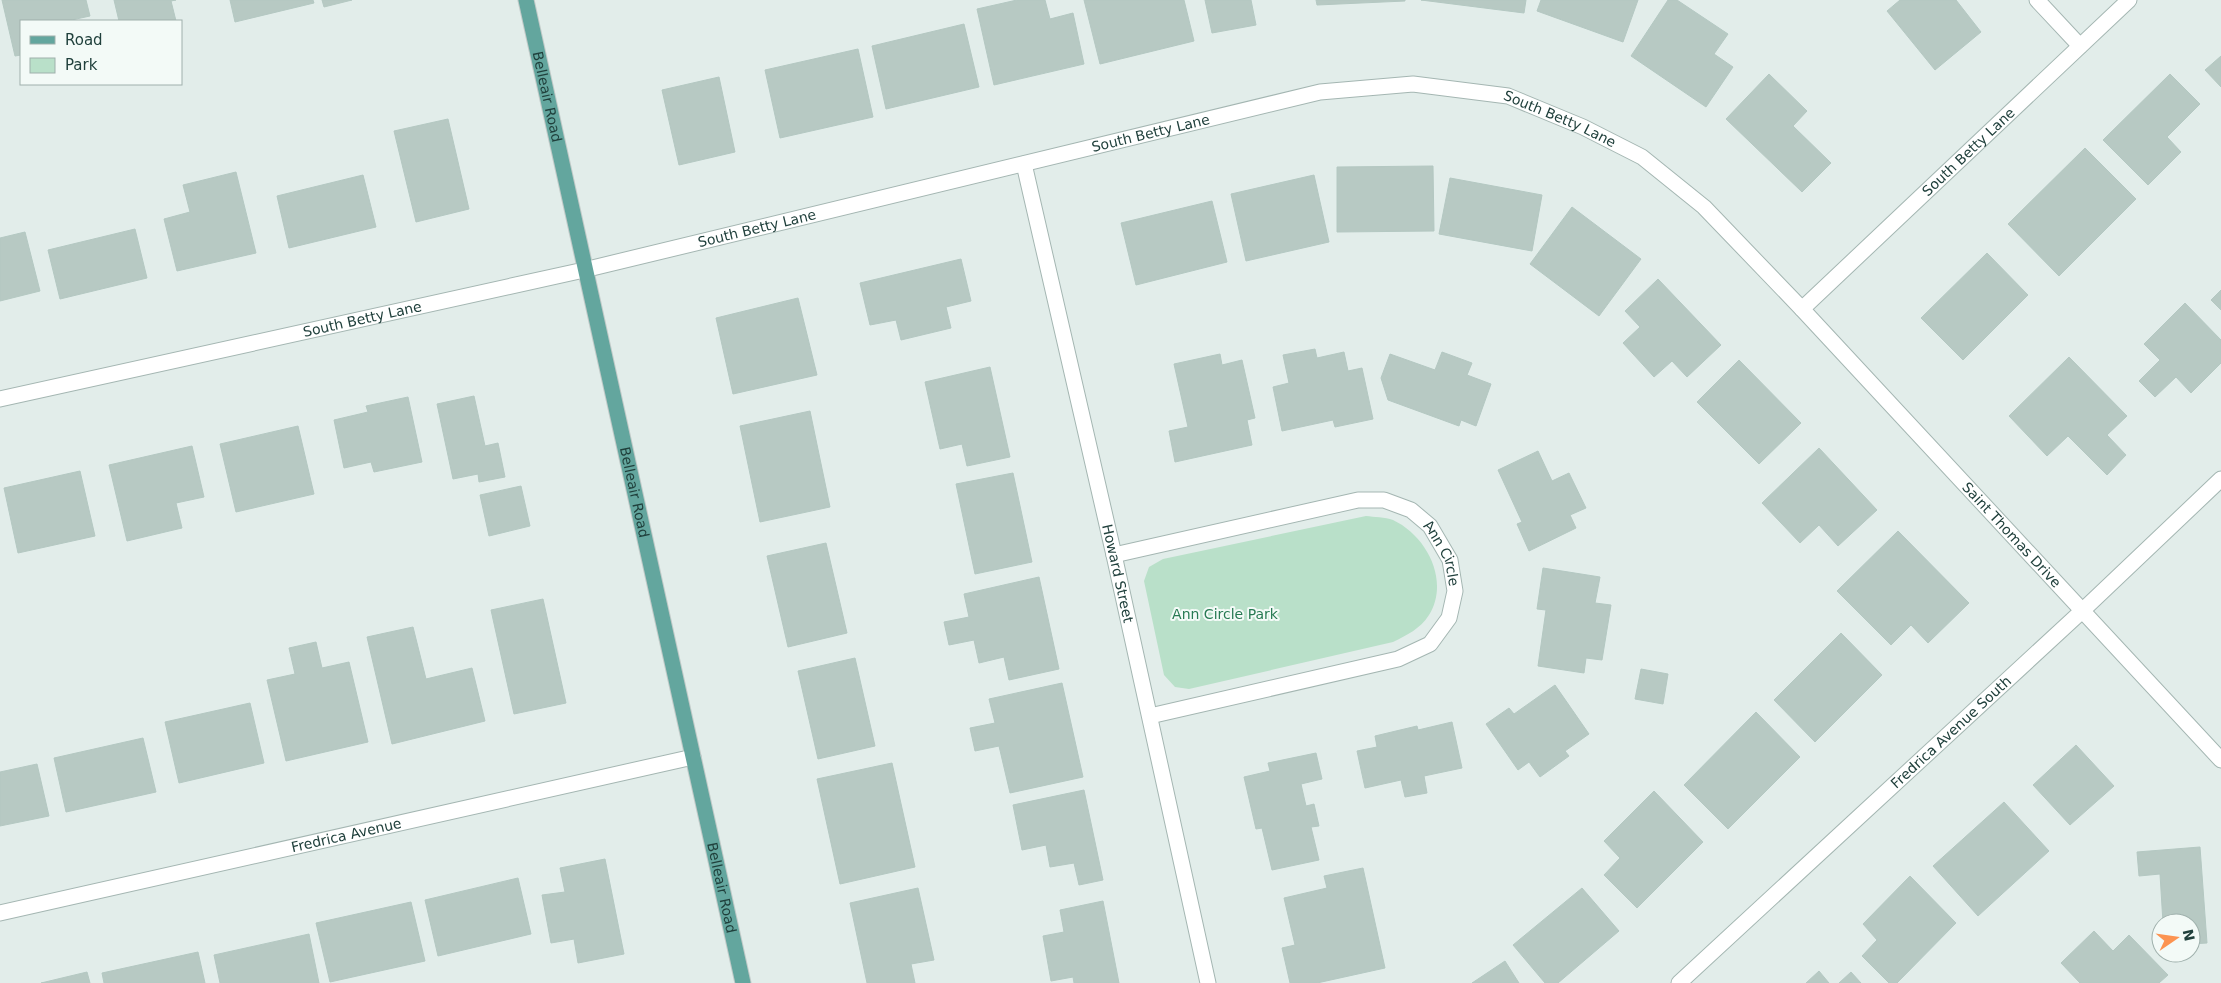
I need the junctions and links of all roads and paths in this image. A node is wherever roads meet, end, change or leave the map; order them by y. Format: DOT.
graph roads {
  1 [pos="526,0"];
  2 [pos="2037,0"];
  3 [pos="2129,0"];
  4 [pos="2080,46"];
  5 [pos="1024,164"];
  6 [pos="584,270"];
  7 [pos="1802,309"];
  8 [pos="0,399"];
  9 [pos="2221,479"];
  10 [pos="1114,556"];
  11 [pos="2082,611"];
  12 [pos="1150,716"];
  13 [pos="693,757"];
  14 [pos="2221,760"];
  15 [pos="0,913"];
  16 [pos="743,983"];
  17 [pos="1208,983"];
  18 [pos="1679,983"];
  1 -- 6 [label="main road, Belleair Road"];
  2 -- 4 [label="street"];
  3 -- 4 [label="street, South Betty Lane"];
  4 -- 7 [label="street, South Betty Lane"];
  5 -- 6 [label="street, South Betty Lane"];
  5 -- 7 [label="street, South Betty Lane"];
  5 -- 10 [label="street, Howard Street"];
  6 -- 8 [label="street, South Betty Lane"];
  6 -- 13 [label="main road, Belleair Road"];
  7 -- 11 [label="street, Saint Thomas Drive"];
  9 -- 11 [label="street, Fredrica Avenue South"];
  10 -- 12 [label="street, Howard Street"];
  10 -- 12 [label="street, Ann Circle"];
  11 -- 14 [label="street, Saint Thomas Drive"];
  11 -- 18 [label="street, Fredrica Avenue South"];
  12 -- 17 [label="street, Howard Street"];
  13 -- 15 [label="street, Fredrica Avenue"];
  13 -- 16 [label="main road, Belleair Road"];
}
